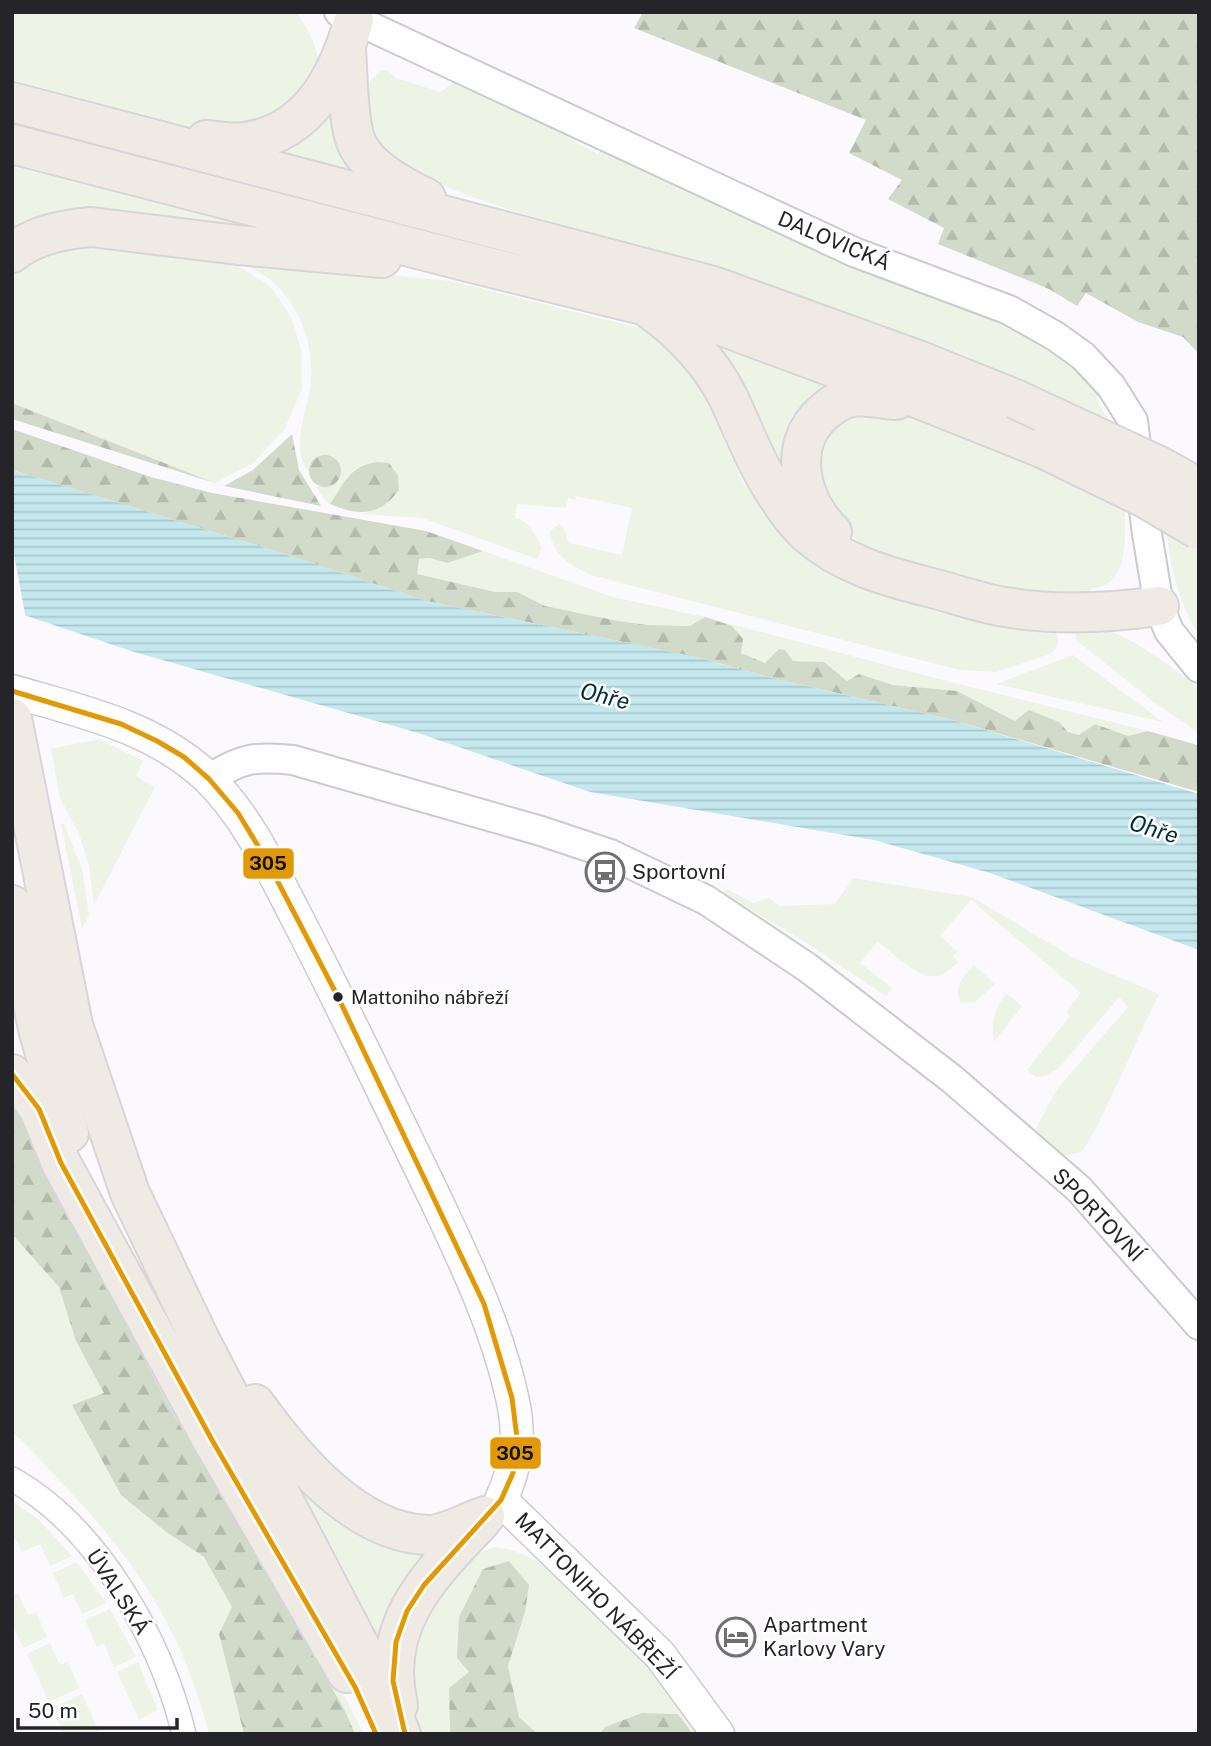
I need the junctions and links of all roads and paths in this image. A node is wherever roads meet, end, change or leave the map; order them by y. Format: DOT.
graph roads {
  1 [pos="346,27"];
  2 [pos="12,102"];
  3 [pos="127,132"];
  4 [pos="12,144"];
  5 [pos="502,230"];
  6 [pos="12,253"];
  7 [pos="468,262"];
  8 [pos="646,306"];
  9 [pos="926,402"];
  10 [pos="1199,488"];
  11 [pos="1199,530"];
  12 [pos="896,578"];
  13 [pos="1159,606"];
  14 [pos="1199,668"];
  15 [pos="12,691"];
  16 [pos="12,718"];
  17 [pos="209,779"];
  18 [pos="12,905"];
  19 [pos="12,1074"];
  20 [pos="133,1293"];
  21 [pos="1199,1325"];
  22 [pos="200,1340"];
  23 [pos="12,1479"];
  24 [pos="493,1508"];
  25 [pos="184,1734"];
  26 [pos="376,1734"];
  27 [pos="403,1734"];
  28 [pos="718,1734"];
  1 -- 3 [label="highway"];
  1 -- 5 [label="highway"];
  1 -- 13 [label="street, DALOVICKÁ"];
  2 -- 3 [label="highway"];
  3 -- 5 [label="highway"];
  4 -- 7 [label="highway"];
  5 -- 10 [label="highway, bridge"];
  6 -- 7 [label="highway"];
  7 -- 8 [label="highway"];
  8 -- 9 [label="highway"];
  8 -- 12 [label="highway"];
  9 -- 11 [label="highway, bridge"];
  9 -- 12 [label="highway"];
  12 -- 13 [label="highway"];
  13 -- 14 [label="street, DALOVICKÁ"];
  15 -- 17 [label="main road, MATTONIHO NÁBŘEŽÍ"];
  16 -- 22 [label="highway"];
  17 -- 21 [label="street, SPORTOVNÍ"];
  17 -- 24 [label="main road, MATTONIHO NÁBŘEŽÍ"];
  18 -- 20 [label="highway"];
  19 -- 20 [label="highway"];
  20 -- 26 [label="highway"];
  22 -- 24 [label="highway"];
  22 -- 27 [label="highway"];
  23 -- 25 [label="street, ÚVALSKÁ"];
  24 -- 27 [label="highway"];
  24 -- 28 [label="main road, MATTONIHO NÁBŘEŽÍ"];
}
